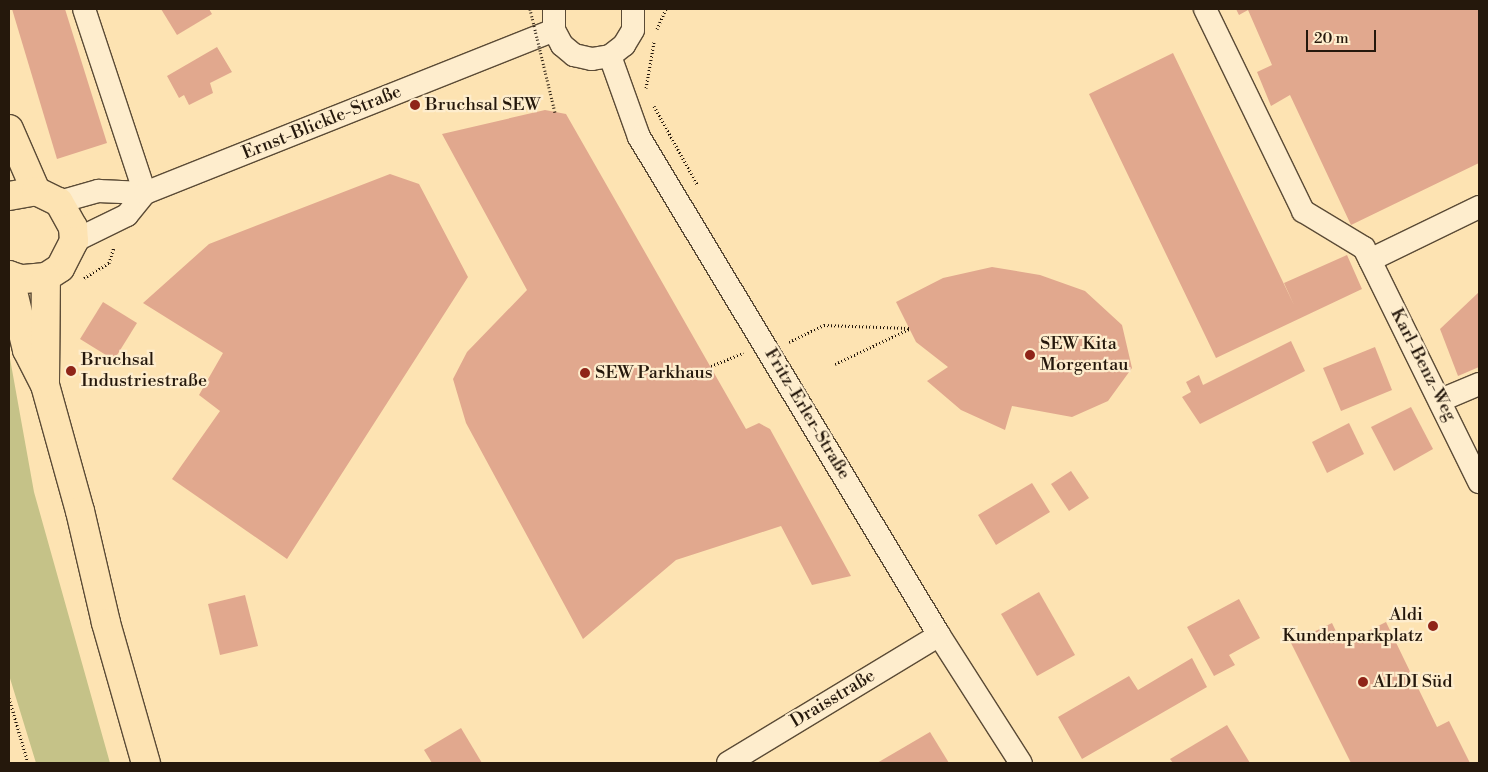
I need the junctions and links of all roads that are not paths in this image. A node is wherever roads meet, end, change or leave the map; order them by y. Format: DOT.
graph roads {
  1 [pos="84,9"];
  2 [pos="633,9"];
  3 [pos="1205,9"];
  4 [pos="554,19"];
  5 [pos="610,56"];
  6 [pos="9,129"];
  7 [pos="145,193"];
  8 [pos="9,196"];
  9 [pos="47,196"];
  10 [pos="1479,207"];
  11 [pos="74,242"];
  12 [pos="1367,254"];
  13 [pos="9,275"];
  14 [pos="46,277"];
  15 [pos="1479,384"];
  16 [pos="45,385"];
  17 [pos="1441,400"];
  18 [pos="1479,482"];
  19 [pos="939,635"];
  20 [pos="146,763"];
  21 [pos="728,763"];
  22 [pos="1021,763"];
  1 -- 7 [label="street"];
  2 -- 5 [label="street"];
  3 -- 12 [label="street"];
  4 -- 5 [label="street, Ernst-Blickle-Straße"];
  4 -- 7 [label="street, Ernst-Blickle-Straße"];
  5 -- 19 [label="street, Fritz-Erler-Straße"];
  6 -- 9 [label="main road"];
  7 -- 9 [label="street, Ernst-Blickle-Straße"];
  7 -- 11 [label="street, Ernst-Blickle-Straße"];
  8 -- 9 [label="main road"];
  9 -- 11 [label="main road"];
  10 -- 12 [label="street"];
  11 -- 14 [label="main road"];
  12 -- 17 [label="street, Karl-Benz-Weg"];
  13 -- 14 [label="main road"];
  13 -- 16 [label="main road"];
  14 -- 16 [label="main road"];
  15 -- 17 [label="street"];
  16 -- 20 [label="main road"];
  17 -- 18 [label="street, Karl-Benz-Weg"];
  19 -- 21 [label="street, Draisstraße"];
  19 -- 22 [label="street, Fritz-Erler-Straße"];
}
